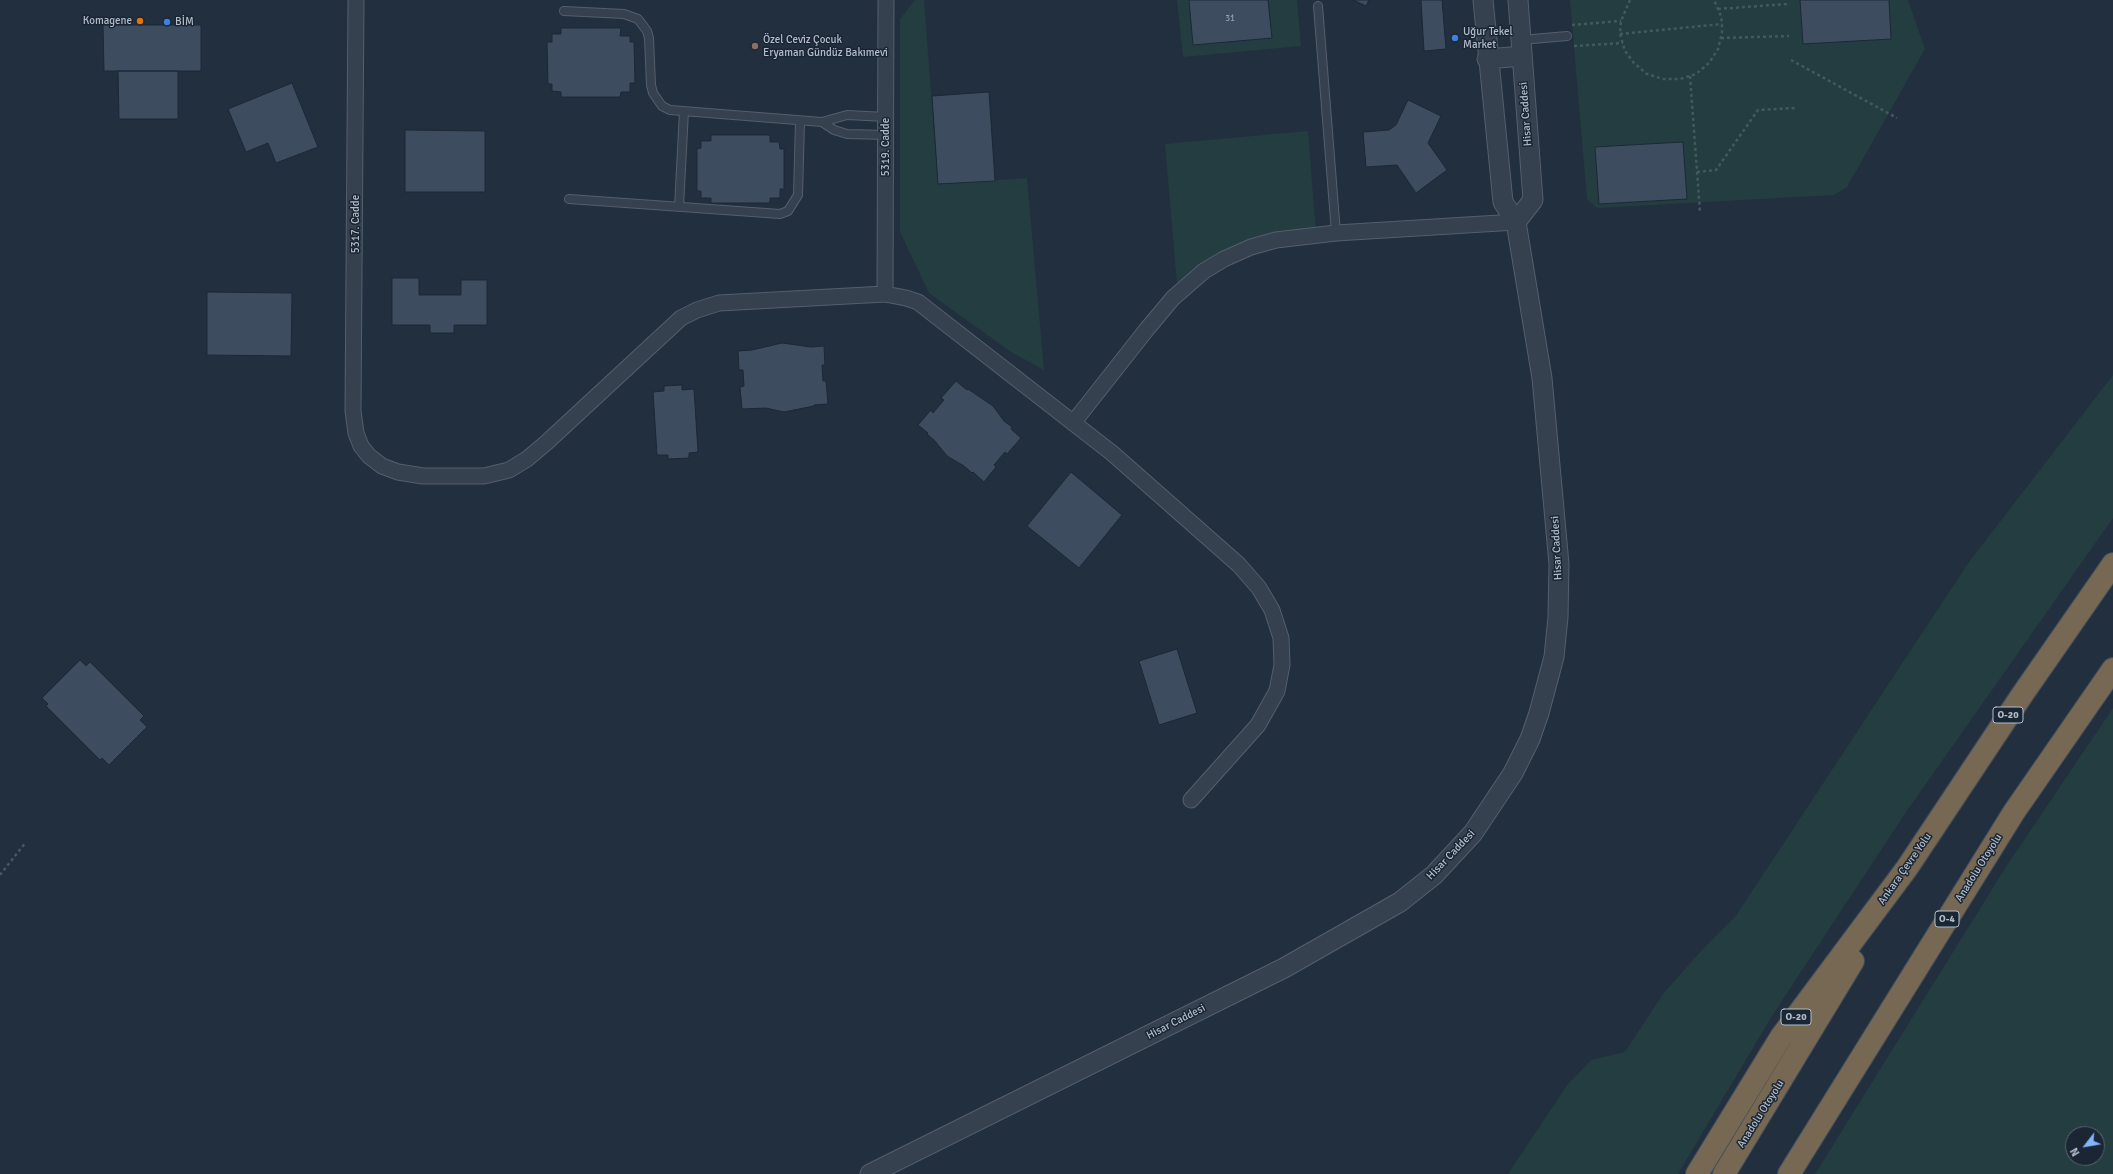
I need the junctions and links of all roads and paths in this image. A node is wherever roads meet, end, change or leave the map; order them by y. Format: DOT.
graph roads {
  1 [pos="356,0"];
  2 [pos="886,0"];
  3 [pos="1483,0"];
  4 [pos="1518,0"];
  5 [pos="1630,0"];
  6 [pos="1714,0"];
  7 [pos="1787,4"];
  8 [pos="1318,6"];
  9 [pos="1718,9"];
  10 [pos="564,11"];
  11 [pos="1621,21"];
  12 [pos="1722,24"];
  13 [pos="1566,25"];
  14 [pos="1620,34"];
  15 [pos="1567,36"];
  16 [pos="1789,36"];
  17 [pos="1721,38"];
  18 [pos="1623,43"];
  19 [pos="1567,46"];
  20 [pos="1521,48"];
  21 [pos="1487,59"];
  22 [pos="1791,60"];
  23 [pos="1690,76"];
  24 [pos="1795,108"];
  25 [pos="684,111"];
  26 [pos="886,117"];
  27 [pos="1897,118"];
  28 [pos="800,120"];
  29 [pos="822,122"];
  30 [pos="886,135"];
  31 [pos="1697,172"];
  32 [pos="569,199"];
  33 [pos="679,207"];
  34 [pos="1700,212"];
  35 [pos="1516,222"];
  36 [pos="1336,234"];
  37 [pos="885,294"];
  38 [pos="1074,423"];
  39 [pos="2113,564"];
  40 [pos="2113,669"];
  41 [pos="1191,800"];
  42 [pos="26,842"];
  43 [pos="1907,868"];
  44 [pos="0,875"];
  45 [pos="870,1174"];
  46 [pos="1697,1174"];
  47 [pos="1724,1174"];
  48 [pos="1789,1174"];
  1 -- 37 [label="street, 5317. Cadde"];
  2 -- 26 [label="street, 5319. Cadde"];
  3 -- 21 [label="street, Hisar Caddesi"];
  4 -- 20 [label="street, Hisar Caddesi"];
  5 -- 11 [label="path"];
  6 -- 9 [label="path"];
  7 -- 9 [label="path"];
  8 -- 36 [label="lane"];
  9 -- 12 [label="path"];
  10 -- 25 [label="lane"];
  11 -- 13 [label="path"];
  11 -- 14 [label="path"];
  12 -- 14 [label="path"];
  12 -- 17 [label="path"];
  14 -- 18 [label="path"];
  15 -- 20 [label="lane"];
  16 -- 17 [label="path"];
  17 -- 23 [label="path"];
  18 -- 19 [label="path"];
  18 -- 23 [label="path"];
  20 -- 21 [label="street"];
  20 -- 35 [label="street, Hisar Caddesi"];
  21 -- 35 [label="street, Hisar Caddesi"];
  22 -- 27 [label="path"];
  23 -- 31 [label="path"];
  24 -- 31 [label="path"];
  25 -- 28 [label="lane"];
  25 -- 33 [label="lane"];
  26 -- 29 [label="lane"];
  26 -- 30 [label="street, 5319. Cadde"];
  28 -- 29 [label="lane"];
  28 -- 33 [label="lane"];
  29 -- 30 [label="lane"];
  30 -- 37 [label="street, 5319. Cadde"];
  31 -- 34 [label="path"];
  32 -- 33 [label="lane"];
  35 -- 36 [label="street"];
  35 -- 45 [label="street, Hisar Caddesi"];
  36 -- 38 [label="street"];
  37 -- 38 [label="street"];
  38 -- 41 [label="street"];
  39 -- 43 [label="highway, Ankara Çevre Yolu / O-20"];
  40 -- 48 [label="highway, Anadolu Otoyolu / O-4"];
  42 -- 44 [label="path"];
  43 -- 46 [label="highway, Ankara Çevre Yolu / O-20"];
  43 -- 47 [label="highway, Anadolu Otoyolu"];
}
